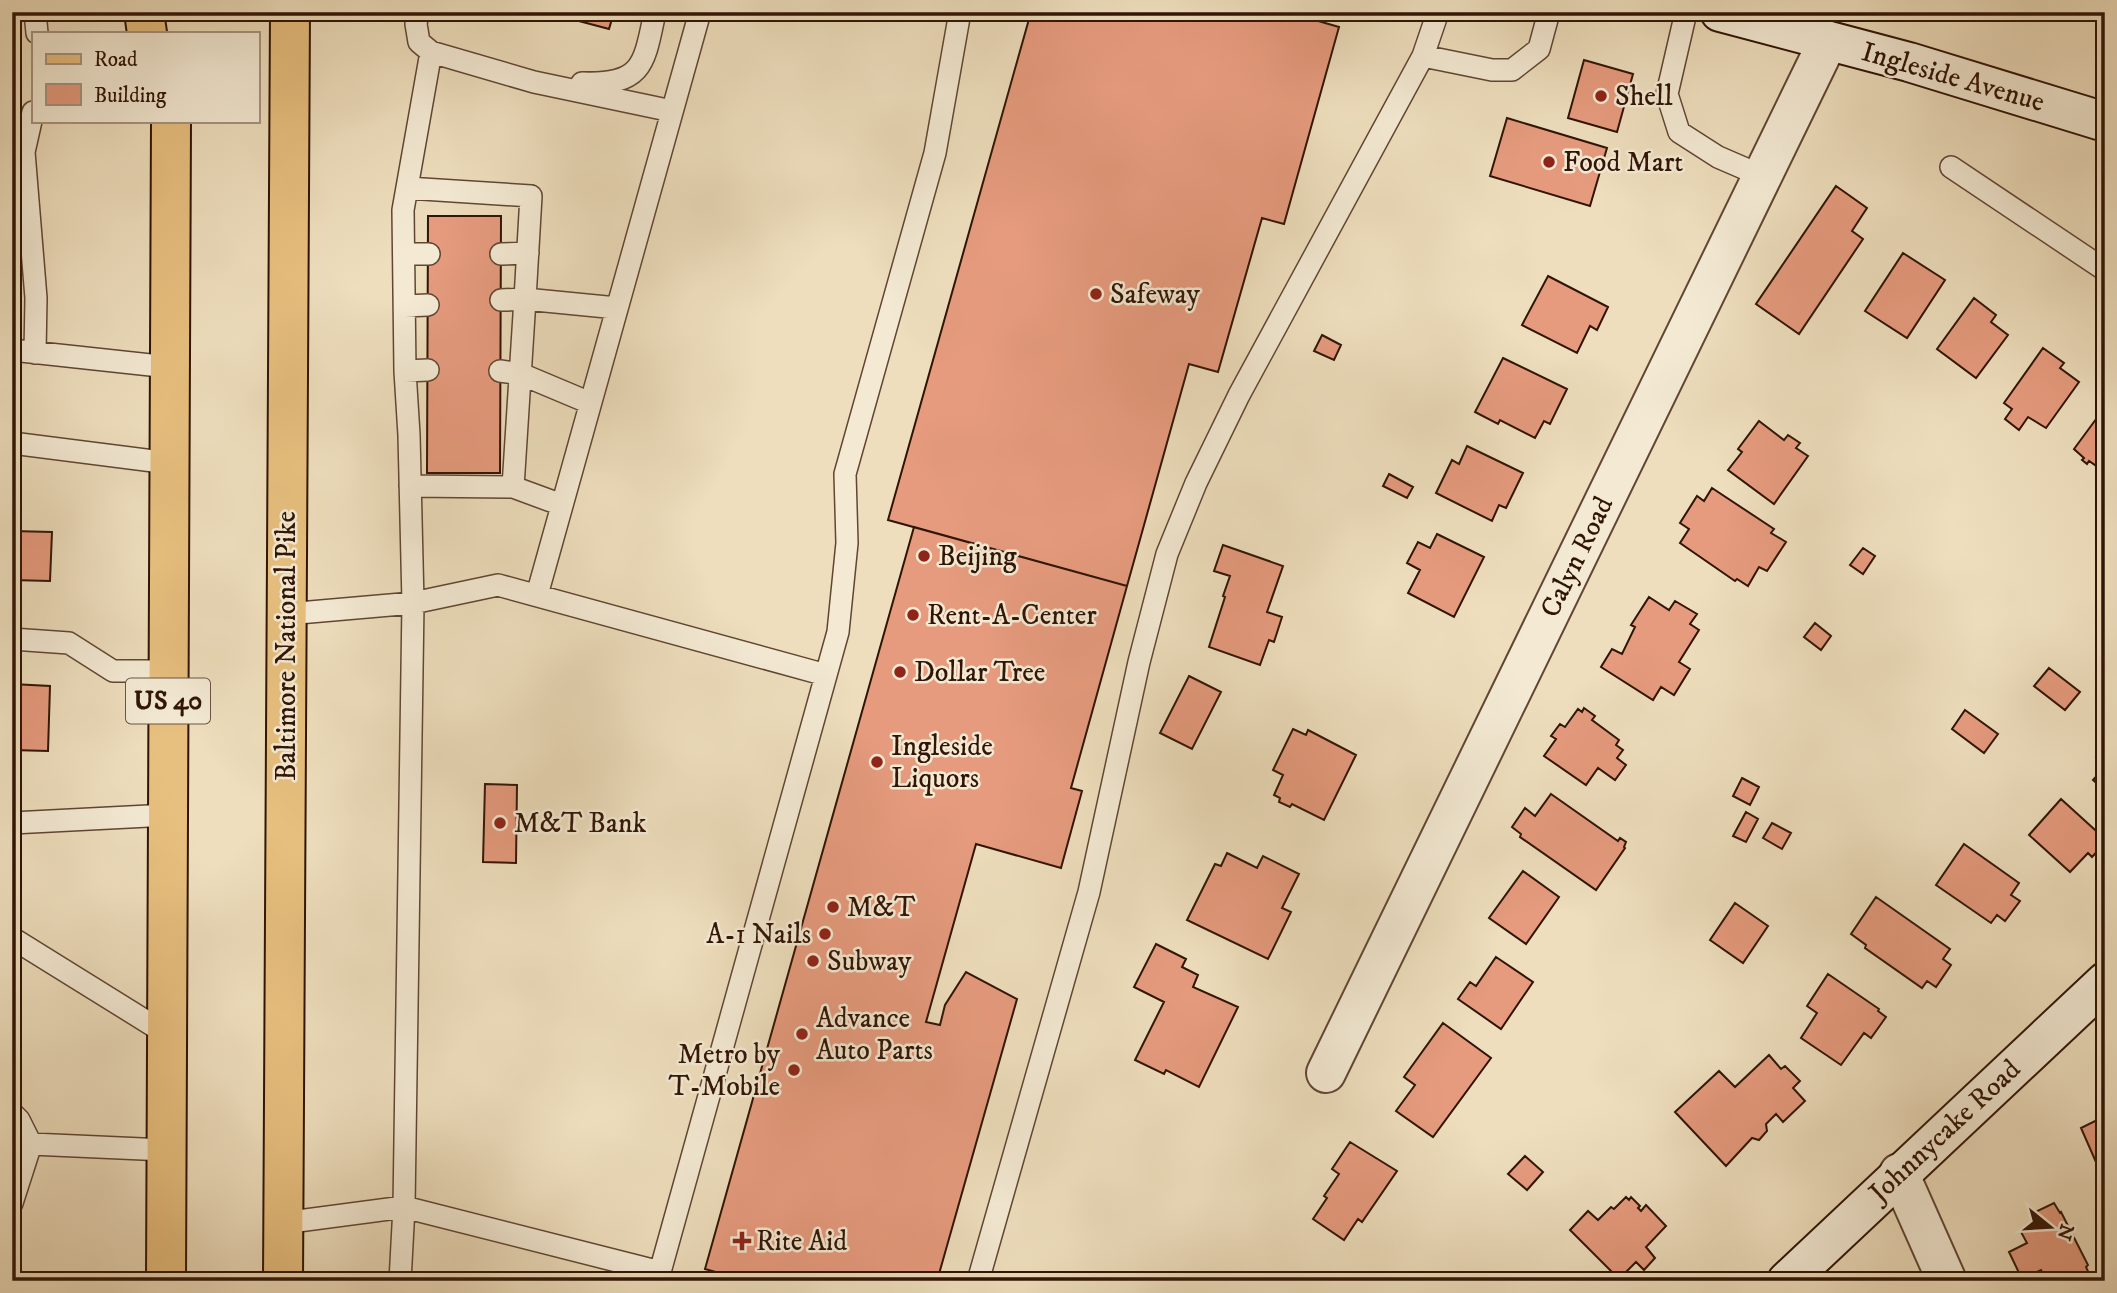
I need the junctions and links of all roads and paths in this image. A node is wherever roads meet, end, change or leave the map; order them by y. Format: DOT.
graph roads {
  1 [pos="35,12"];
  2 [pos="144,12"];
  3 [pos="171,12"];
  4 [pos="290,12"];
  5 [pos="313,12"];
  6 [pos="418,12"];
  7 [pos="655,12"];
  8 [pos="700,12"];
  9 [pos="960,12"];
  10 [pos="1438,12"];
  11 [pos="1549,12"];
  12 [pos="1686,12"];
  13 [pos="1720,12"];
  14 [pos="37,32"];
  15 [pos="146,32"];
  16 [pos="171,32"];
  17 [pos="1828,41"];
  18 [pos="431,52"];
  19 [pos="1423,56"];
  20 [pos="534,82"];
  21 [pos="672,111"];
  22 [pos="289,113"];
  23 [pos="32,116"];
  24 [pos="157,122"];
  25 [pos="170,122"];
  26 [pos="2105,122"];
  27 [pos="18,151"];
  28 [pos="1951,167"];
  29 [pos="1762,176"];
  30 [pos="407,187"];
  31 [pos="170,237"];
  32 [pos="528,253"];
  33 [pos="404,254"];
  34 [pos="429,254"];
  35 [pos="501,254"];
  36 [pos="2105,270"];
  37 [pos="525,299"];
  38 [pos="501,300"];
  39 [pos="428,305"];
  40 [pos="405,306"];
  41 [pos="617,308"];
  42 [pos="12,350"];
  43 [pos="35,353"];
  44 [pos="169,367"];
  45 [pos="428,370"];
  46 [pos="405,371"];
  47 [pos="511,373"];
  48 [pos="590,403"];
  49 [pos="12,443"];
  50 [pos="169,463"];
  51 [pos="410,486"];
  52 [pos="513,487"];
  53 [pos="562,505"];
  54 [pos="537,596"];
  55 [pos="413,603"];
  56 [pos="287,614"];
  57 [pos="12,639"];
  58 [pos="169,671"];
  59 [pos="826,675"];
  60 [pos="167,815"];
  61 [pos="12,823"];
  62 [pos="12,937"];
  63 [pos="2105,982"];
  64 [pos="165,1033"];
  65 [pos="1326,1073"];
  66 [pos="12,1113"];
  67 [pos="31,1144"];
  68 [pos="165,1150"];
  69 [pos="1899,1174"];
  70 [pos="12,1203"];
  71 [pos="404,1207"];
  72 [pos="283,1223"];
  73 [pos="659,1276"];
  74 [pos="166,1281"];
  75 [pos="283,1281"];
  76 [pos="400,1281"];
  77 [pos="978,1281"];
  78 [pos="1787,1281"];
  79 [pos="1947,1281"];
  1 -- 14 [label="lane"];
  2 -- 15 [label="main road"];
  3 -- 16 [label="main road"];
  4 -- 22 [label="main road, Baltimore National Pike"];
  5 -- 22 [label="main road"];
  6 -- 18 [label="lane"];
  7 -- 20 [label="lane"];
  8 -- 21 [label="lane"];
  9 -- 59 [label="lane"];
  10 -- 19 [label="lane"];
  11 -- 19 [label="lane"];
  12 -- 29 [label="lane"];
  13 -- 17 [label="street, Ingleside Avenue"];
  17 -- 26 [label="street, Ingleside Avenue"];
  17 -- 29 [label="street, Calyn Road"];
  18 -- 20 [label="lane"];
  18 -- 30 [label="lane"];
  19 -- 77 [label="lane"];
  20 -- 21 [label="lane"];
  21 -- 41 [label="lane"];
  22 -- 56 [label="main road, Baltimore National Pike"];
  23 -- 27 [label="lane"];
  24 -- 31 [label="main road"];
  25 -- 31 [label="main road, US 40"];
  27 -- 43 [label="lane"];
  28 -- 36 [label="lane"];
  29 -- 65 [label="street, Calyn Road"];
  30 -- 32 [label="lane"];
  30 -- 33 [label="lane"];
  31 -- 44 [label="main road, US 40"];
  32 -- 35 [label="lane"];
  32 -- 37 [label="lane"];
  33 -- 34 [label="lane"];
  33 -- 40 [label="lane"];
  37 -- 38 [label="lane"];
  37 -- 41 [label="lane"];
  37 -- 47 [label="lane"];
  39 -- 40 [label="lane"];
  40 -- 46 [label="lane"];
  41 -- 48 [label="lane"];
  42 -- 43 [label="lane"];
  43 -- 44 [label="lane"];
  44 -- 50 [label="main road, US 40"];
  45 -- 46 [label="lane"];
  46 -- 51 [label="lane"];
  47 -- 48 [label="lane"];
  47 -- 52 [label="lane"];
  48 -- 53 [label="lane"];
  49 -- 50 [label="lane"];
  50 -- 58 [label="main road, US 40"];
  51 -- 52 [label="lane"];
  51 -- 55 [label="lane"];
  52 -- 53 [label="lane"];
  53 -- 54 [label="lane"];
  54 -- 55 [label="lane"];
  54 -- 59 [label="lane"];
  55 -- 56 [label="lane"];
  55 -- 71 [label="lane"];
  56 -- 72 [label="main road, Baltimore National Pike"];
  57 -- 58 [label="lane"];
  58 -- 60 [label="main road, US 40"];
  59 -- 73 [label="lane"];
  60 -- 61 [label="lane"];
  60 -- 64 [label="main road, US 40"];
  62 -- 64 [label="lane"];
  63 -- 69 [label="street, Johnnycake Road"];
  64 -- 68 [label="main road, US 40"];
  66 -- 67 [label="lane"];
  67 -- 68 [label="lane"];
  67 -- 70 [label="lane"];
  68 -- 74 [label="main road, US 40"];
  69 -- 78 [label="street, Johnnycake Road"];
  69 -- 79 [label="street"];
  71 -- 72 [label="lane"];
  71 -- 73 [label="lane"];
  71 -- 76 [label="lane"];
  72 -- 75 [label="main road, Baltimore National Pike"];
}
